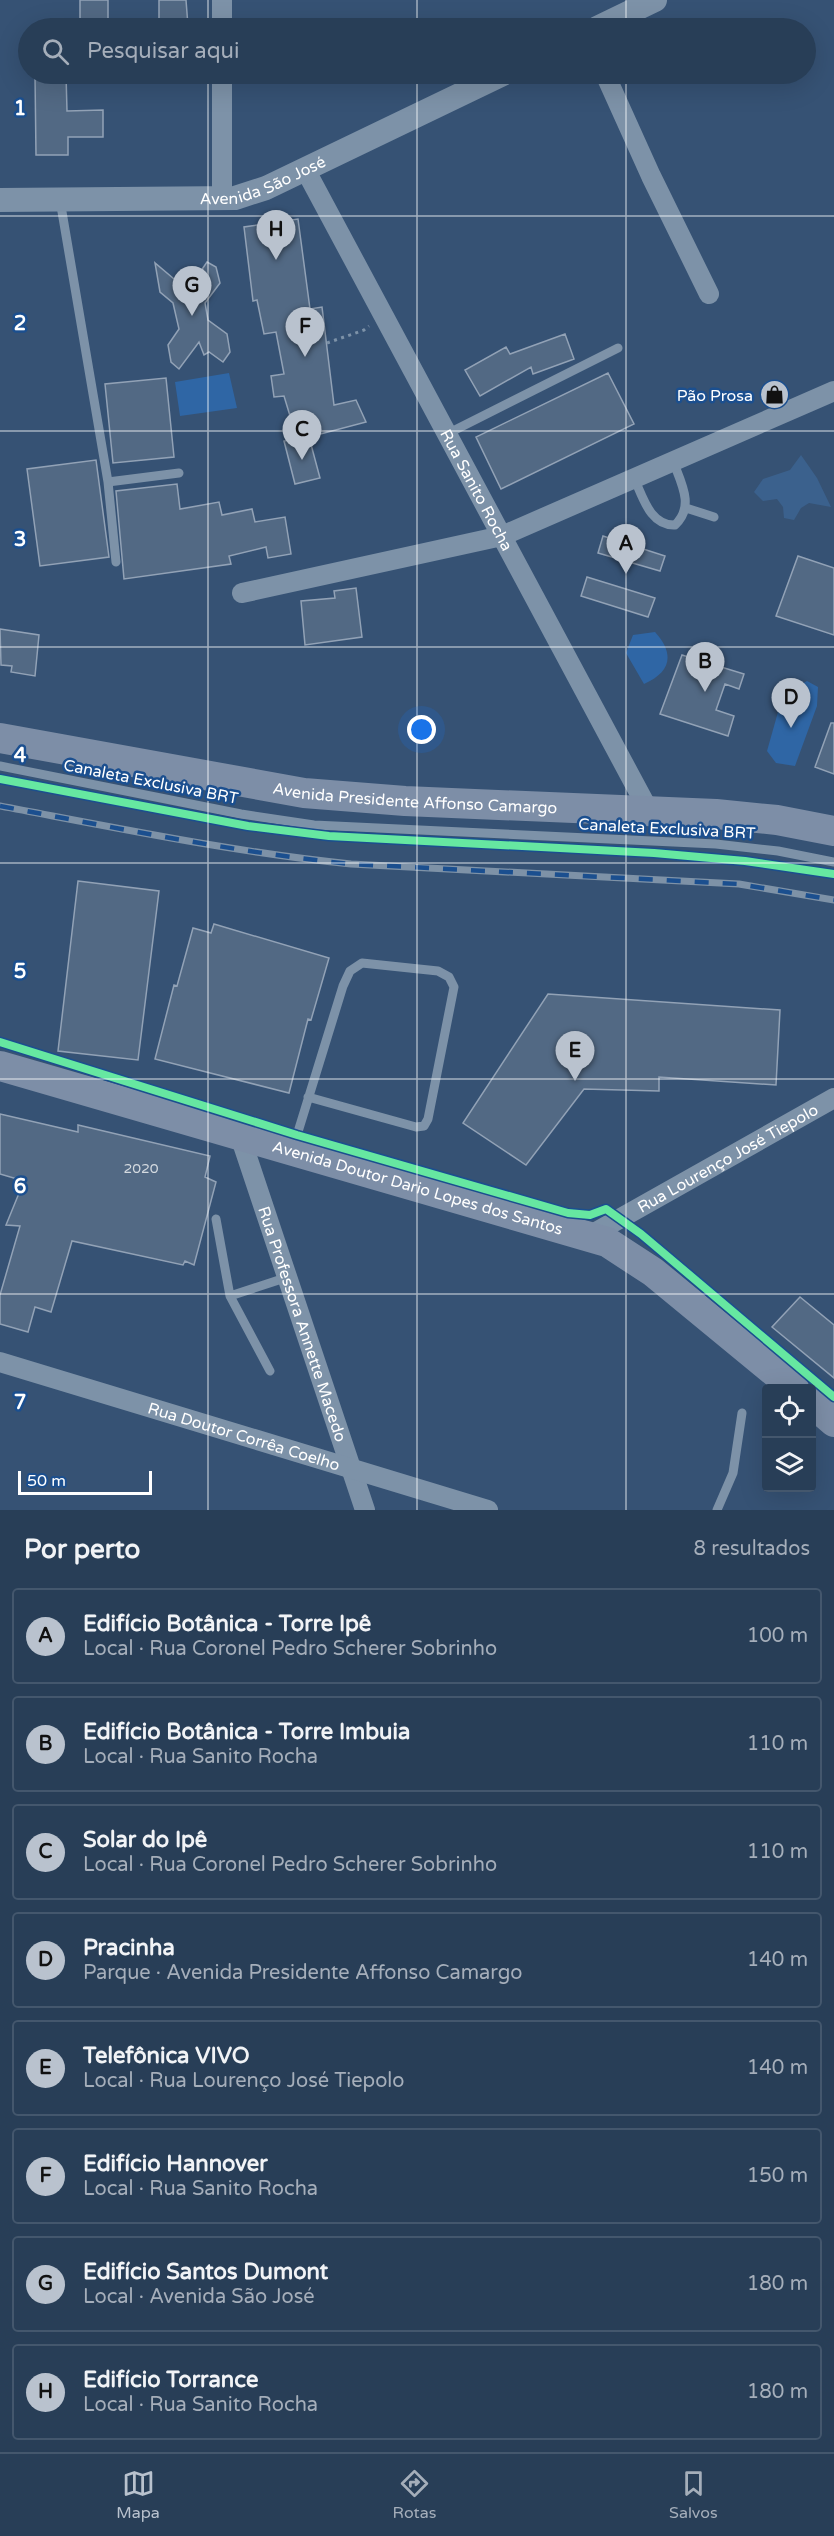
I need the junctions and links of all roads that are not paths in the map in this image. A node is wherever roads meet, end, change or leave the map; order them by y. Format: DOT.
graph roads {
  1 [pos="222,0"];
  2 [pos="655,0"];
  3 [pos="222,18"];
  4 [pos="618,18"];
  5 [pos="222,84"];
  6 [pos="482,84"];
  7 [pos="609,84"];
  8 [pos="305,169"];
  9 [pos="0,200"];
  10 [pos="60,200"];
  11 [pos="222,200"];
  12 [pos="709,294"];
  13 [pos="618,348"];
  14 [pos="834,391"];
  15 [pos="447,434"];
  16 [pos="673,461"];
  17 [pos="179,473"];
  18 [pos="634,478"];
  19 [pos="108,482"];
  20 [pos="686,508"];
  21 [pos="714,517"];
  22 [pos="502,536"];
  23 [pos="116,562"];
  24 [pos="242,592"];
  25 [pos="0,738"];
  26 [pos="0,766"];
  27 [pos="649,811"];
  28 [pos="834,831"];
  29 [pos="834,862"];
  30 [pos="0,1066"];
  31 [pos="308,1097"];
  32 [pos="834,1098"];
  33 [pos="240,1136"];
  34 [pos="292,1151"];
  35 [pos="216,1219"];
  36 [pos="589,1236"];
  37 [pos="288,1277"];
  38 [pos="230,1296"];
  39 [pos="0,1362"];
  40 [pos="270,1371"];
  41 [pos="788,1384"];
  42 [pos="816,1406"];
  43 [pos="742,1413"];
  44 [pos="834,1422"];
  45 [pos="351,1469"];
  46 [pos="365,1510"];
  47 [pos="488,1510"];
  48 [pos="717,1510"];
  1 -- 3 [label="street"];
  2 -- 4 [label="street"];
  5 -- 11 [label="street"];
  6 -- 8 [label="street, Avenida São José"];
  7 -- 12 [label="street"];
  8 -- 11 [label="street, Avenida São José"];
  8 -- 15 [label="street, Rua Sanito Rocha"];
  9 -- 10 [label="street, Avenida São José"];
  10 -- 11 [label="street, Avenida São José"];
  10 -- 19 [label="lane"];
  13 -- 15 [label="lane"];
  14 -- 16 [label="street"];
  15 -- 22 [label="street, Rua Sanito Rocha"];
  16 -- 18 [label="street"];
  16 -- 20 [label="lane"];
  17 -- 19 [label="lane"];
  18 -- 20 [label="lane"];
  18 -- 22 [label="street"];
  19 -- 23 [label="lane"];
  20 -- 21 [label="lane"];
  22 -- 24 [label="street"];
  22 -- 27 [label="street, Rua Sanito Rocha"];
  25 -- 27 [label="main road, Avenida Presidente Affonso Camargo"];
  26 -- 29 [label="lane, Canaleta Exclusiva BRT"];
  27 -- 28 [label="main road, Avenida Presidente Affonso Camargo"];
  30 -- 33 [label="main road, Avenida Doutor Dario Lopes dos Santos"];
  31 -- 31 [label="lane"];
  31 -- 34 [label="lane"];
  32 -- 36 [label="street, Rua Lourenço José Tiepolo"];
  33 -- 34 [label="main road, Avenida Doutor Dario Lopes dos Santos"];
  33 -- 37 [label="street, Rua Professora Annette Macedo"];
  34 -- 36 [label="main road, Avenida Doutor Dario Lopes dos Santos"];
  35 -- 38 [label="lane"];
  36 -- 41 [label="main road, Avenida Doutor Dario Lopes dos Santos"];
  37 -- 38 [label="lane"];
  37 -- 45 [label="street, Rua Professora Annette Macedo"];
  38 -- 40 [label="lane"];
  39 -- 45 [label="street, Rua Doutor Corrêa Coelho"];
  42 -- 44 [label="main road"];
  43 -- 48 [label="lane"];
  45 -- 46 [label="street, Rua Professora Annette Macedo"];
  45 -- 47 [label="street, Rua Doutor Corrêa Coelho"];
}
